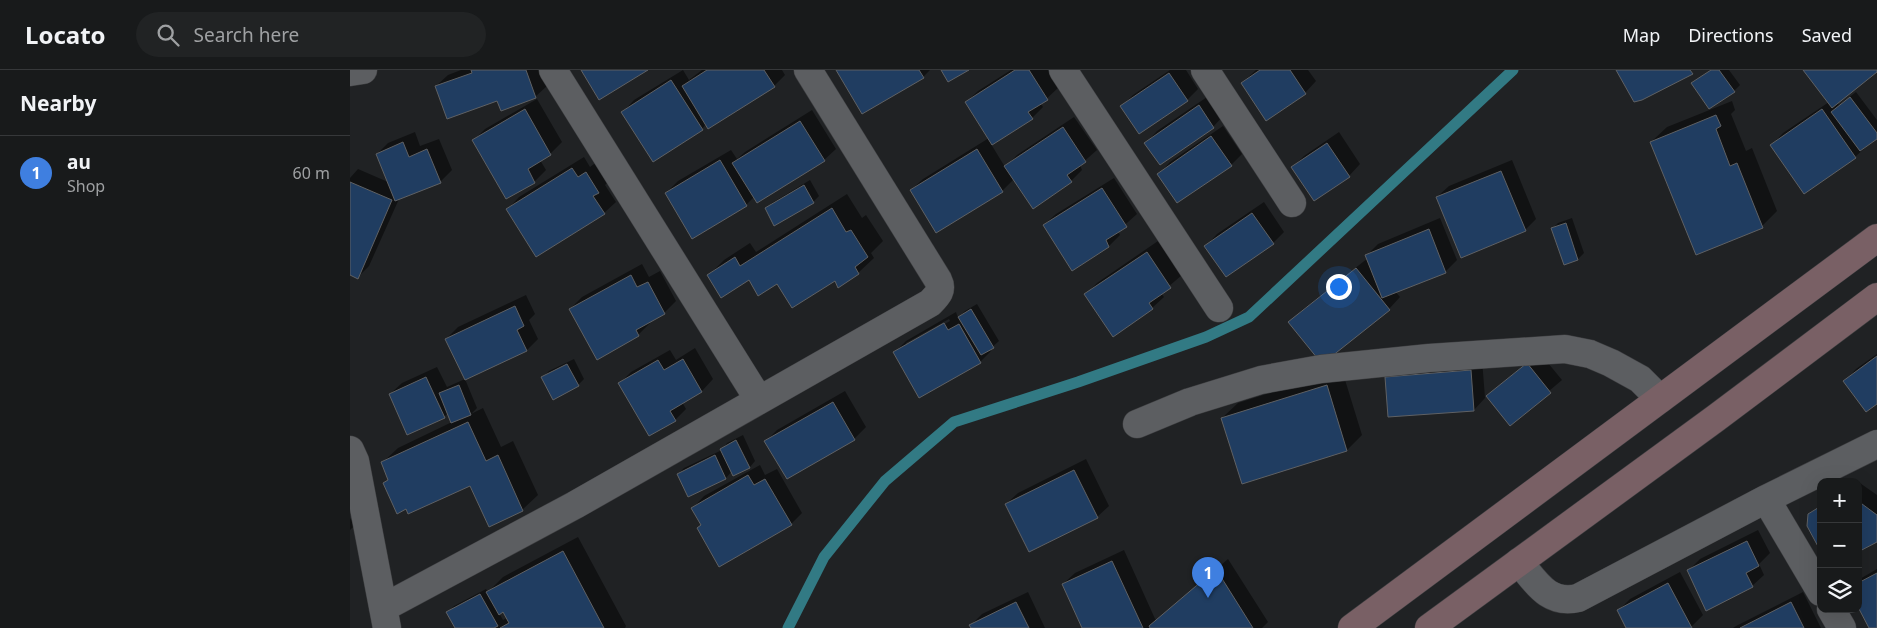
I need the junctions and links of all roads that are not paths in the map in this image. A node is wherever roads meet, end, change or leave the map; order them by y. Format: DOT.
graph roads {
  1 [pos="363,70"];
  2 [pos="552,70"];
  3 [pos="808,70"];
  4 [pos="1063,70"];
  5 [pos="1205,70"];
  6 [pos="350,72"];
  7 [pos="1292,203"];
  8 [pos="1877,238"];
  9 [pos="1877,297"];
  10 [pos="1219,308"];
  11 [pos="1660,399"];
  12 [pos="759,400"];
  13 [pos="1137,424"];
  14 [pos="1877,444"];
  15 [pos="350,450"];
  16 [pos="1766,499"];
  17 [pos="1519,562"];
  18 [pos="1817,585"];
  19 [pos="1833,613"];
  20 [pos="385,618"];
  21 [pos="1352,628"];
  22 [pos="1429,628"];
  23 [pos="1842,628"];
  1 -- 6 [label="street"];
  2 -- 12 [label="street"];
  3 -- 12 [label="street"];
  4 -- 10 [label="street"];
  5 -- 7 [label="street"];
  8 -- 11 [label="street"];
  9 -- 17 [label="street"];
  11 -- 13 [label="street"];
  11 -- 21 [label="street"];
  12 -- 20 [label="street"];
  14 -- 16 [label="street"];
  15 -- 20 [label="street"];
  16 -- 17 [label="street"];
  16 -- 18 [label="street"];
  17 -- 22 [label="street"];
  19 -- 23 [label="street"];
}
